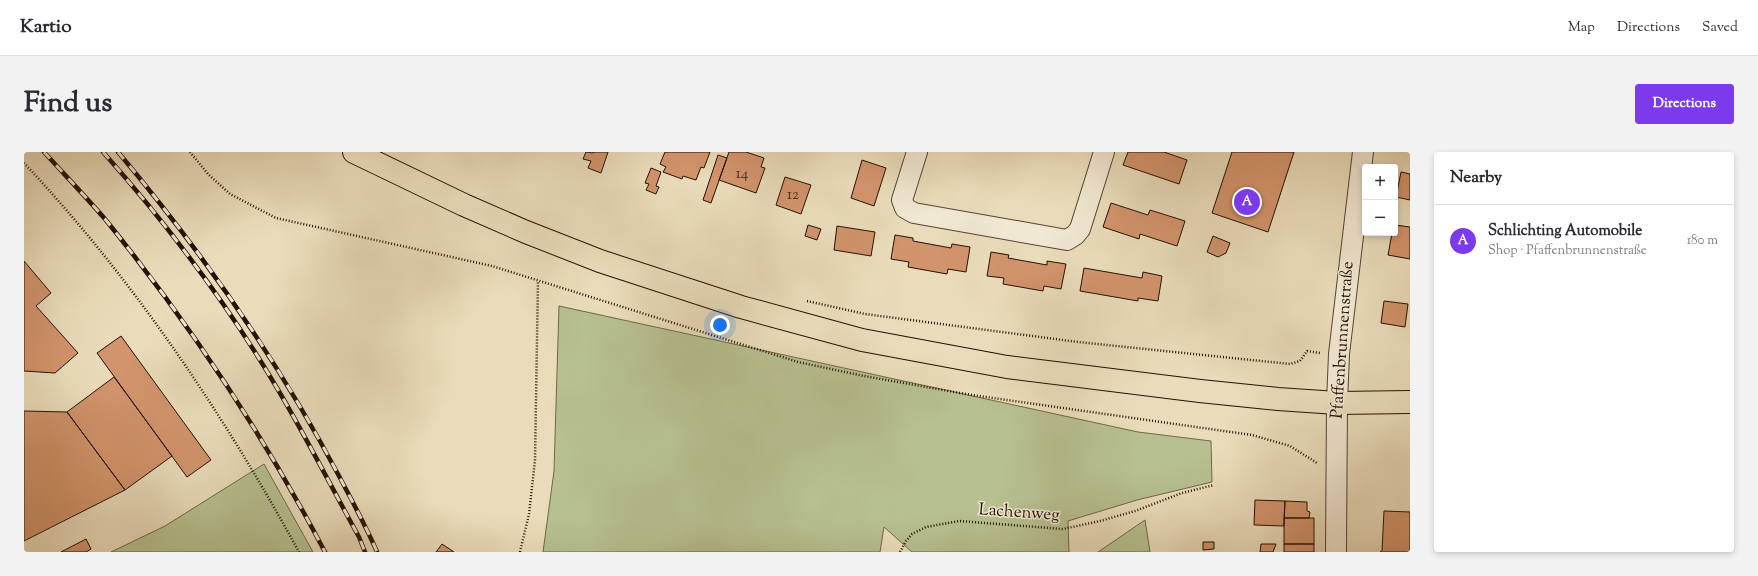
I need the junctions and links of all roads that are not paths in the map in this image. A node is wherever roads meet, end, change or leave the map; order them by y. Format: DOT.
graph roads {
  1 [pos="354,152"];
  2 [pos="917,152"];
  3 [pos="1104,152"];
  4 [pos="1363,152"];
  5 [pos="1410,402"];
  6 [pos="1337,403"];
  7 [pos="1336,552"];
  1 -- 6 [label="main road"];
  2 -- 3 [label="street"];
  4 -- 6 [label="street, Pfaffenbrunnenstraße"];
  5 -- 6 [label="main road"];
  6 -- 7 [label="street, Pfaffenbrunnenstraße"];
}
